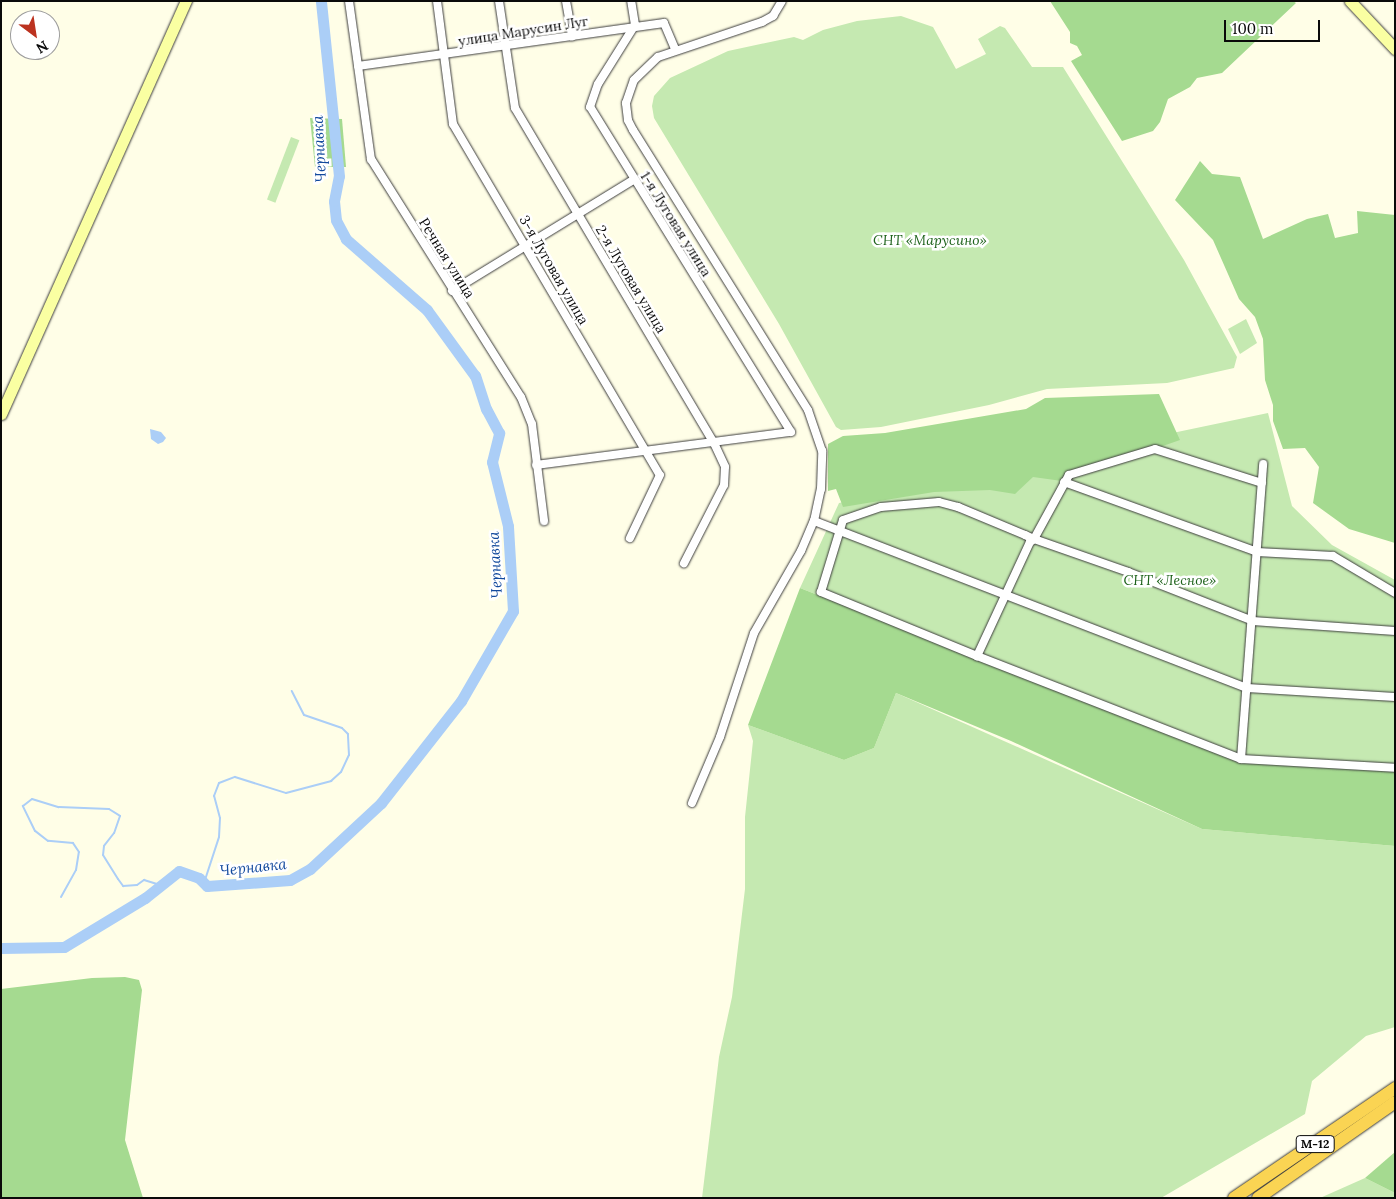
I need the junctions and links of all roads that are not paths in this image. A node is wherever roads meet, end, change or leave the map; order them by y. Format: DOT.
graph roads {
  1 [pos="186,1"];
  2 [pos="349,1"];
  3 [pos="437,1"];
  4 [pos="499,1"];
  5 [pos="566,1"];
  6 [pos="631,1"];
  7 [pos="782,1"];
  8 [pos="1350,1"];
  9 [pos="634,25"];
  10 [pos="572,36"];
  11 [pos="505,46"];
  12 [pos="675,49"];
  13 [pos="1395,49"];
  14 [pos="444,55"];
  15 [pos="358,66"];
  16 [pos="633,180"];
  17 [pos="578,215"];
  18 [pos="527,246"];
  19 [pos="452,291"];
  20 [pos="1,414"];
  21 [pos="714,443"];
  22 [pos="649,452"];
  23 [pos="1263,464"];
  24 [pos="536,465"];
  25 [pos="1064,482"];
  26 [pos="1262,483"];
  27 [pos="544,521"];
  28 [pos="814,521"];
  29 [pos="839,528"];
  30 [pos="630,538"];
  31 [pos="1034,538"];
  32 [pos="1257,552"];
  33 [pos="684,563"];
  34 [pos="1395,593"];
  35 [pos="1006,595"];
  36 [pos="1253,621"];
  37 [pos="1395,631"];
  38 [pos="977,656"];
  39 [pos="1247,688"];
  40 [pos="1395,697"];
  41 [pos="1241,759"];
  42 [pos="1395,768"];
  43 [pos="692,803"];
  44 [pos="1395,1088"];
  45 [pos="1395,1102"];
  46 [pos="1234,1198"];
  47 [pos="1258,1198"];
  1 -- 20 [label="main road"];
  2 -- 15 [label="street, Речная улица"];
  3 -- 14 [label="street, 3-я Луговая улица"];
  4 -- 11 [label="street, 2-я Луговая улица"];
  5 -- 10 [label="street"];
  6 -- 9 [label="street"];
  7 -- 12 [label="street"];
  8 -- 13 [label="main road"];
  9 -- 10 [label="street, улица Марусин Луг"];
  9 -- 12 [label="street, улица Марусин Луг"];
  9 -- 16 [label="street, 1-я Луговая улица"];
  10 -- 11 [label="street, улица Марусин Луг"];
  11 -- 14 [label="street, улица Марусин Луг"];
  11 -- 17 [label="street, 2-я Луговая улица"];
  12 -- 28 [label="street"];
  14 -- 15 [label="street, улица Марусин Луг"];
  14 -- 18 [label="street, 3-я Луговая улица"];
  15 -- 19 [label="street, Речная улица"];
  16 -- 17 [label="street"];
  16 -- 21 [label="street, 1-я Луговая улица"];
  17 -- 18 [label="street"];
  17 -- 21 [label="street, 2-я Луговая улица"];
  18 -- 19 [label="street"];
  18 -- 22 [label="street, 3-я Луговая улица"];
  19 -- 24 [label="street, Речная улица"];
  21 -- 22 [label="street"];
  21 -- 33 [label="street, 2-я Луговая улица"];
  22 -- 24 [label="street"];
  22 -- 30 [label="street, 3-я Луговая улица"];
  23 -- 26 [label="street"];
  24 -- 27 [label="street, Речная улица"];
  25 -- 26 [label="street"];
  25 -- 31 [label="street"];
  25 -- 32 [label="street"];
  26 -- 32 [label="street"];
  28 -- 29 [label="street"];
  28 -- 43 [label="street"];
  29 -- 31 [label="street"];
  29 -- 35 [label="street"];
  29 -- 38 [label="street"];
  31 -- 35 [label="street"];
  31 -- 36 [label="street"];
  32 -- 34 [label="street"];
  32 -- 36 [label="street"];
  35 -- 38 [label="street"];
  35 -- 39 [label="street"];
  36 -- 37 [label="street"];
  36 -- 39 [label="street"];
  38 -- 41 [label="street"];
  39 -- 40 [label="street"];
  39 -- 41 [label="street"];
  41 -- 42 [label="street"];
  44 -- 46 [label="highway, М-12"];
  45 -- 47 [label="highway, М-12"];
}
